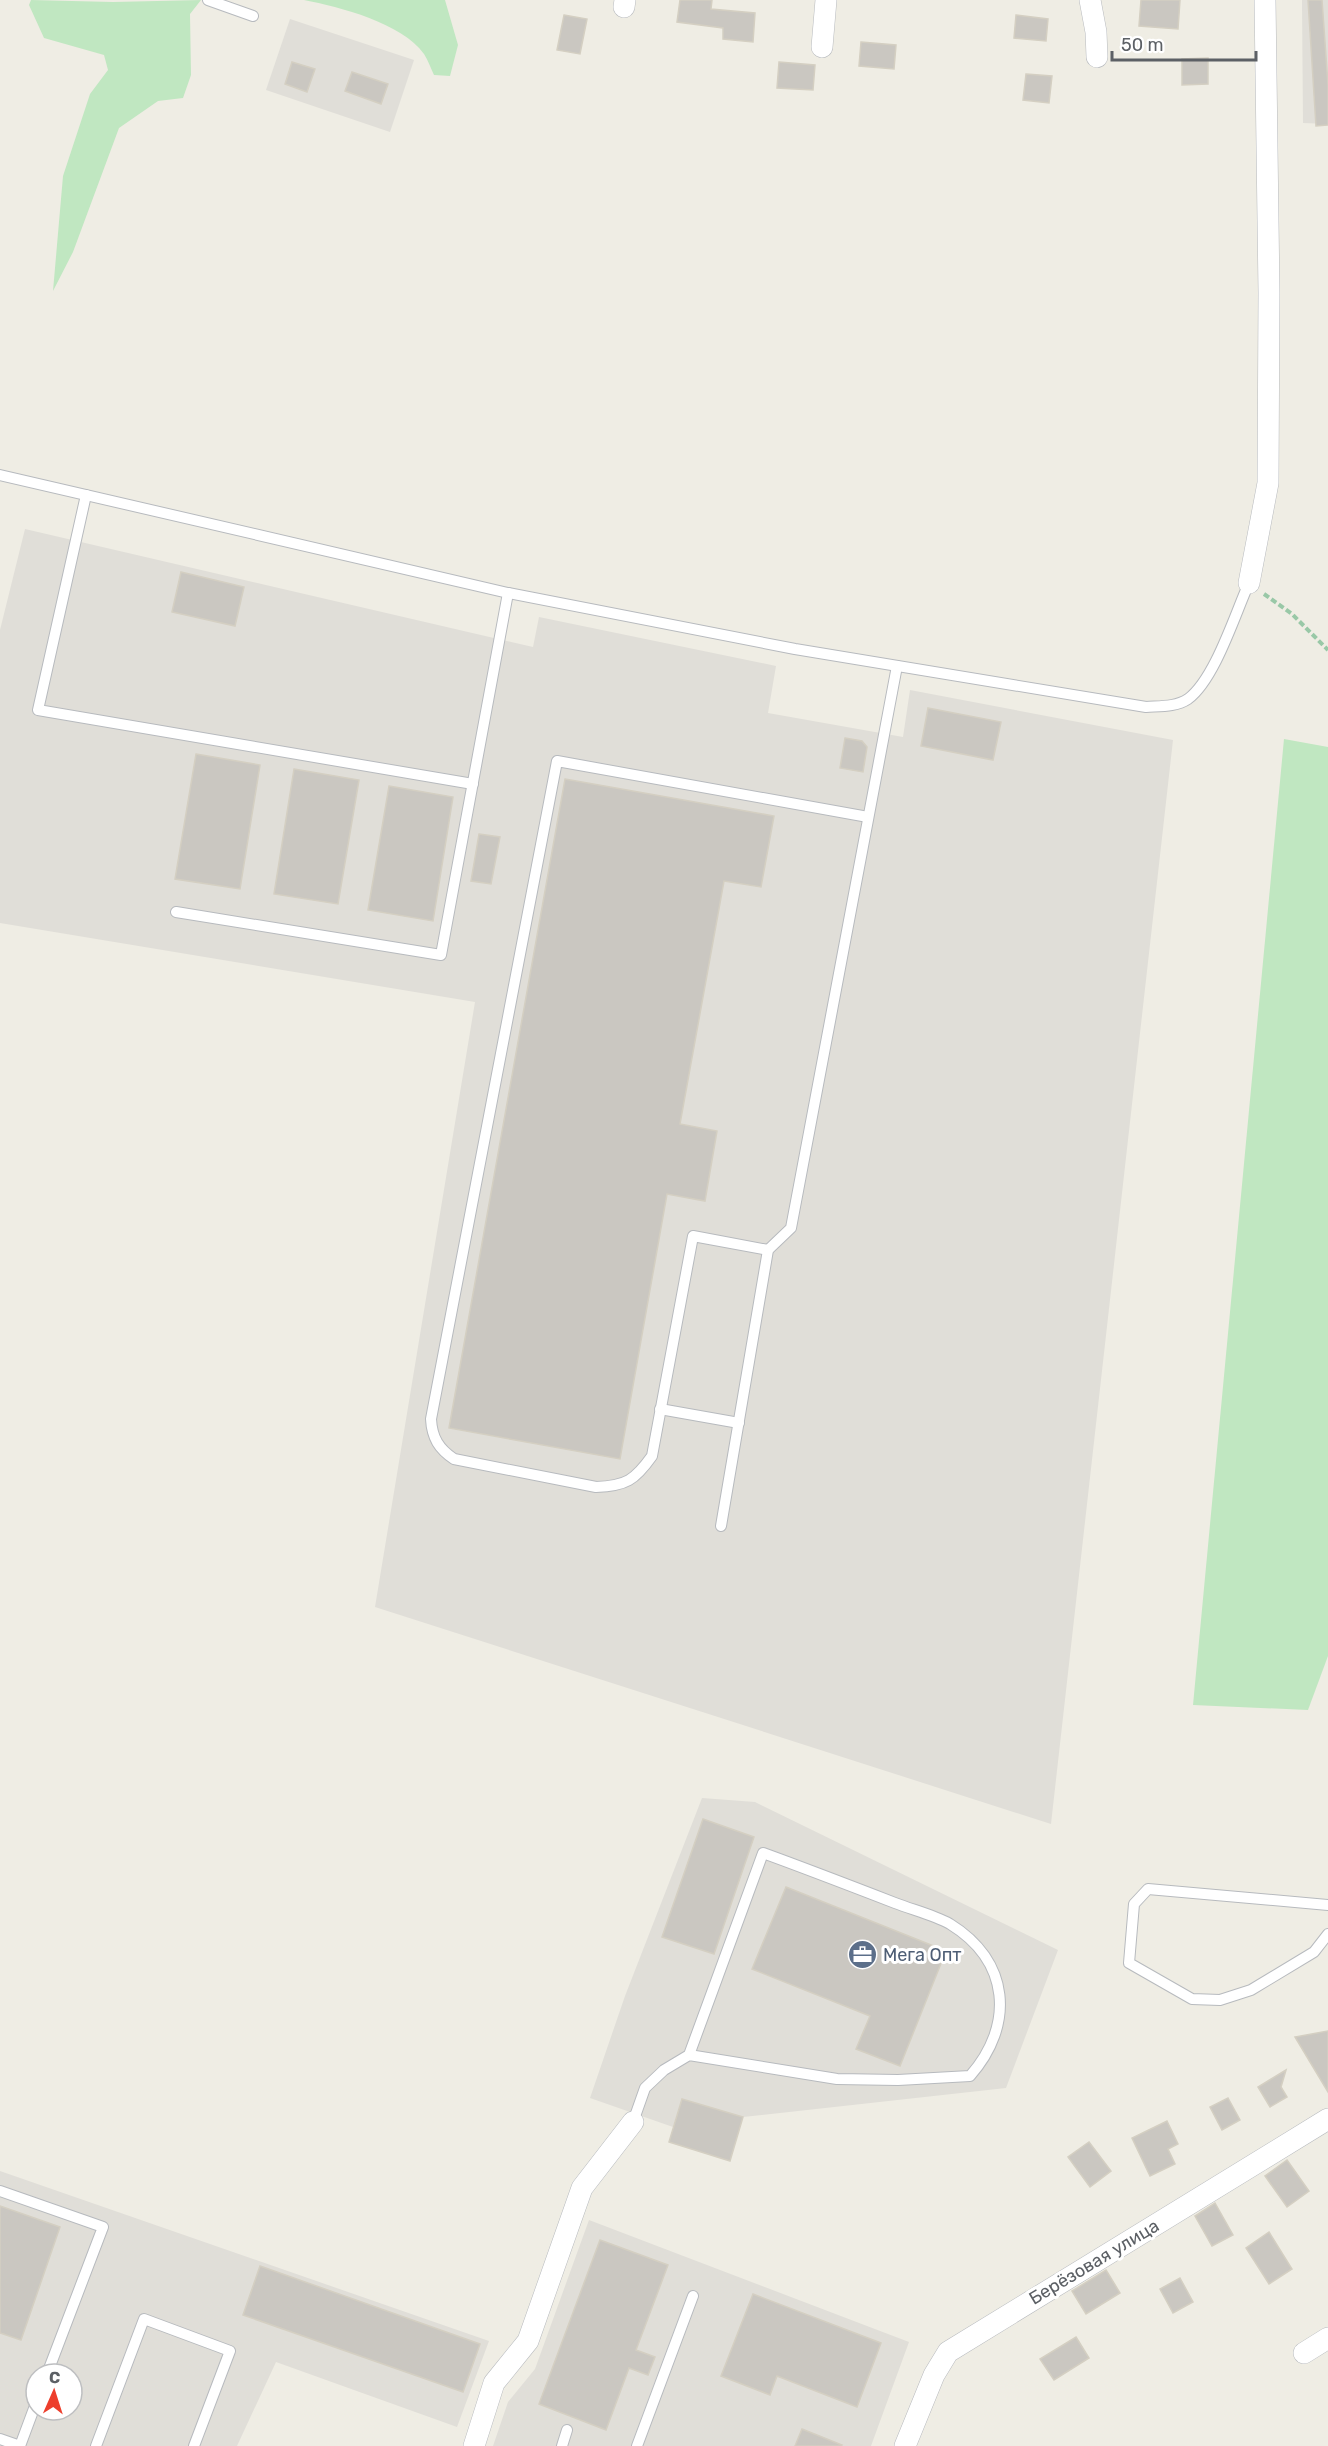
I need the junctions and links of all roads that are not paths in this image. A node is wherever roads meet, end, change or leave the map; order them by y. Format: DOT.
graph roads {
  1 [pos="208,0"];
  2 [pos="826,0"];
  3 [pos="1089,0"];
  4 [pos="1265,0"];
  5 [pos="253,16"];
  6 [pos="822,47"];
  7 [pos="1097,57"];
  8 [pos="0,475"];
  9 [pos="86,495"];
  10 [pos="1249,583"];
  11 [pos="508,593"];
  12 [pos="897,666"];
  13 [pos="473,784"];
  14 [pos="868,817"];
  15 [pos="176,912"];
  16 [pos="768,1250"];
  17 [pos="660,1409"];
  18 [pos="738,1423"];
  19 [pos="721,1526"];
  20 [pos="1328,1905"];
  21 [pos="1328,1934"];
  22 [pos="689,2055"];
  23 [pos="1328,2119"];
  24 [pos="633,2122"];
  25 [pos="0,2191"];
  26 [pos="693,2296"];
  27 [pos="1328,2338"];
  28 [pos="1304,2353"];
  29 [pos="52,2362"];
  30 [pos="29,2422"];
  31 [pos="567,2430"];
  32 [pos="0,2439"];
  33 [pos="20,2446"];
  34 [pos="96,2446"];
  35 [pos="194,2446"];
  36 [pos="474,2446"];
  37 [pos="562,2446"];
  38 [pos="637,2446"];
  39 [pos="905,2446"];
  1 -- 5 [label="lane"];
  2 -- 6 [label="street"];
  3 -- 7 [label="street"];
  4 -- 10 [label="street"];
  8 -- 9 [label="lane"];
  9 -- 11 [label="lane"];
  9 -- 13 [label="lane"];
  10 -- 12 [label="lane"];
  11 -- 12 [label="lane"];
  11 -- 13 [label="lane"];
  12 -- 14 [label="lane"];
  13 -- 15 [label="lane"];
  14 -- 16 [label="lane"];
  14 -- 17 [label="lane"];
  16 -- 17 [label="lane"];
  16 -- 18 [label="lane"];
  17 -- 18 [label="lane"];
  18 -- 19 [label="lane"];
  20 -- 21 [label="lane"];
  22 -- 22 [label="lane"];
  22 -- 24 [label="lane"];
  23 -- 39 [label="street, Берёзовая улица"];
  24 -- 36 [label="street"];
  25 -- 29 [label="lane"];
  26 -- 38 [label="lane"];
  27 -- 28 [label="street"];
  30 -- 33 [label="lane"];
  31 -- 37 [label="lane"];
  32 -- 33 [label="lane"];
  34 -- 35 [label="lane"];
}
